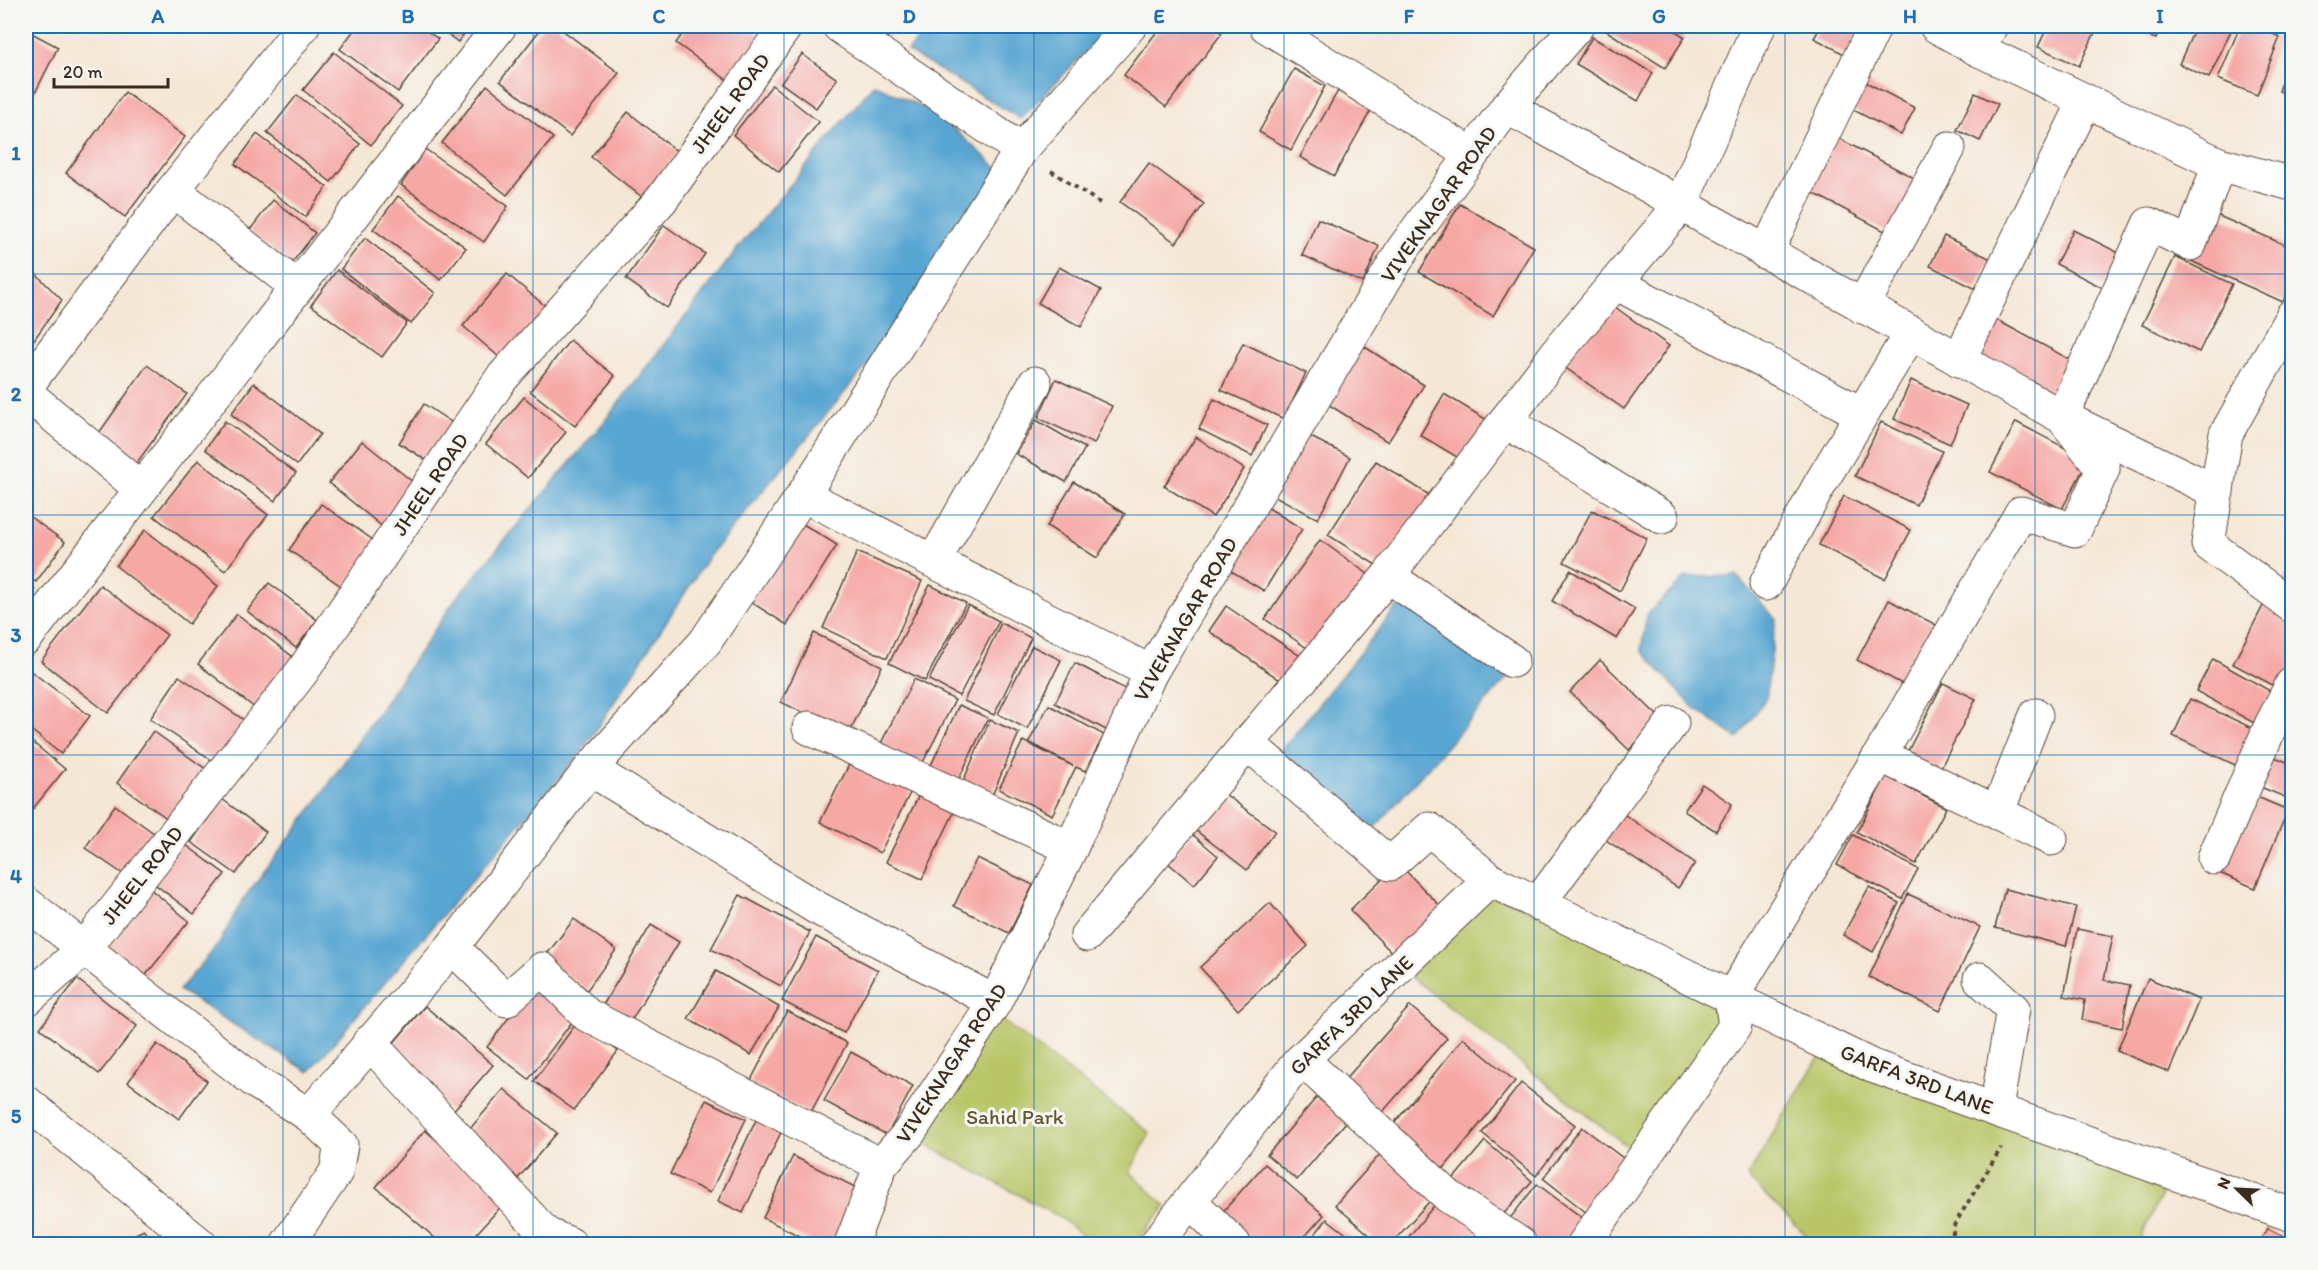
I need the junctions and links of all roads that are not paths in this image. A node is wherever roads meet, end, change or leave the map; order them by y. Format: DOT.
graph roads {
  1 [pos="303,26"];
  2 [pos="500,26"];
  3 [pos="786,26"];
  4 [pos="839,26"];
  5 [pos="1130,26"];
  6 [pos="1266,26"];
  7 [pos="1577,26"];
  8 [pos="1760,26"];
  9 [pos="1875,26"];
  10 [pos="1935,26"];
  11 [pos="1984,37"];
  12 [pos="2085,100"];
  13 [pos="1507,107"];
  14 [pos="1950,148"];
  15 [pos="1021,150"];
  16 [pos="1471,154"];
  17 [pos="2219,164"];
  18 [pos="2292,184"];
  19 [pos="172,190"];
  20 [pos="1680,206"];
  21 [pos="1766,253"];
  22 [pos="1616,283"];
  23 [pos="297,287"];
  24 [pos="1862,307"];
  25 [pos="2292,316"];
  26 [pos="1910,334"];
  27 [pos="1959,360"];
  28 [pos="1035,383"];
  29 [pos="26,387"];
  30 [pos="26,393"];
  31 [pos="1862,414"];
  32 [pos="2062,417"];
  33 [pos="1505,421"];
  34 [pos="141,489"];
  35 [pos="2217,492"];
  36 [pos="803,495"];
  37 [pos="1662,517"];
  38 [pos="934,561"];
  39 [pos="1388,576"];
  40 [pos="1766,584"];
  41 [pos="2292,606"];
  42 [pos="26,638"];
  43 [pos="1512,661"];
  44 [pos="1150,672"];
  45 [pos="2292,684"];
  46 [pos="2036,715"];
  47 [pos="1672,723"];
  48 [pos="809,728"];
  49 [pos="1247,743"];
  50 [pos="1880,755"];
  51 [pos="590,768"];
  52 [pos="1997,813"];
  53 [pos="2051,839"];
  54 [pos="1071,848"];
  55 [pos="2214,858"];
  56 [pos="1490,880"];
  57 [pos="26,903"];
  58 [pos="1538,904"];
  59 [pos="1087,935"];
  60 [pos="452,946"];
  61 [pos="83,950"];
  62 [pos="1980,979"];
  63 [pos="1731,998"];
  64 [pos="26,1000"];
  65 [pos="995,1002"];
  66 [pos="369,1042"];
  67 [pos="1303,1060"];
  68 [pos="26,1102"];
  69 [pos="2008,1113"];
  70 [pos="309,1115"];
  71 [pos="881,1165"];
  72 [pos="1191,1202"];
  73 [pos="2292,1215"];
  74 [pos="552,1241"];
  75 [pos="200,1245"];
  76 [pos="287,1245"];
  77 [pos="851,1245"];
  78 [pos="1156,1245"];
  79 [pos="1234,1245"];
  80 [pos="1520,1245"];
  81 [pos="1584,1245"];
  1 -- 19 [label="street"];
  2 -- 23 [label="street"];
  3 -- 61 [label="street, JHEEL ROAD"];
  4 -- 15 [label="street"];
  5 -- 15 [label="street"];
  6 -- 16 [label="street"];
  7 -- 13 [label="street, VIVEKNAGAR ROAD"];
  8 -- 20 [label="street"];
  9 -- 21 [label="street"];
  10 -- 11 [label="street"];
  11 -- 12 [label="street"];
  12 -- 17 [label="street"];
  12 -- 27 [label="street"];
  13 -- 16 [label="street, VIVEKNAGAR ROAD"];
  13 -- 20 [label="street"];
  14 -- 24 [label="street"];
  15 -- 36 [label="street"];
  16 -- 44 [label="street, VIVEKNAGAR ROAD"];
  17 -- 18 [label="street"];
  17 -- 32 [label="street"];
  19 -- 23 [label="street"];
  19 -- 29 [label="street"];
  20 -- 21 [label="street"];
  20 -- 22 [label="street"];
  21 -- 24 [label="street"];
  22 -- 31 [label="street"];
  22 -- 33 [label="street"];
  23 -- 34 [label="street"];
  24 -- 26 [label="street"];
  25 -- 35 [label="street"];
  26 -- 27 [label="street"];
  26 -- 31 [label="street"];
  27 -- 32 [label="street"];
  28 -- 38 [label="street"];
  30 -- 34 [label="street"];
  31 -- 40 [label="street"];
  32 -- 35 [label="street"];
  32 -- 50 [label="street"];
  33 -- 37 [label="street"];
  33 -- 39 [label="street"];
  34 -- 42 [label="street"];
  35 -- 41 [label="street"];
  36 -- 38 [label="street"];
  36 -- 51 [label="street"];
  38 -- 44 [label="street"];
  39 -- 43 [label="street"];
  39 -- 49 [label="street"];
  44 -- 54 [label="street, VIVEKNAGAR ROAD"];
  45 -- 55 [label="street"];
  46 -- 52 [label="street"];
  47 -- 58 [label="street"];
  48 -- 54 [label="street"];
  49 -- 56 [label="street, GARFA 3RD LANE"];
  49 -- 59 [label="street"];
  50 -- 52 [label="street"];
  50 -- 63 [label="street"];
  51 -- 60 [label="street"];
  51 -- 65 [label="street"];
  52 -- 53 [label="street"];
  54 -- 65 [label="street, VIVEKNAGAR ROAD"];
  56 -- 58 [label="street, GARFA 3RD LANE"];
  56 -- 67 [label="street, GARFA 3RD LANE"];
  57 -- 61 [label="street"];
  58 -- 63 [label="street, GARFA 3RD LANE"];
  60 -- 66 [label="street"];
  60 -- 71 [label="street"];
  61 -- 64 [label="street, JHEEL ROAD"];
  61 -- 70 [label="street"];
  62 -- 69 [label="street"];
  63 -- 69 [label="street, GARFA 3RD LANE"];
  63 -- 81 [label="street"];
  65 -- 71 [label="street, VIVEKNAGAR ROAD"];
  66 -- 70 [label="street"];
  66 -- 74 [label="street"];
  67 -- 72 [label="street, GARFA 3RD LANE"];
  67 -- 80 [label="street"];
  68 -- 75 [label="street"];
  69 -- 73 [label="street, GARFA 3RD LANE"];
  70 -- 76 [label="street"];
  71 -- 77 [label="street, VIVEKNAGAR ROAD"];
  72 -- 78 [label="street, GARFA 3RD LANE"];
  72 -- 79 [label="street"];
}
